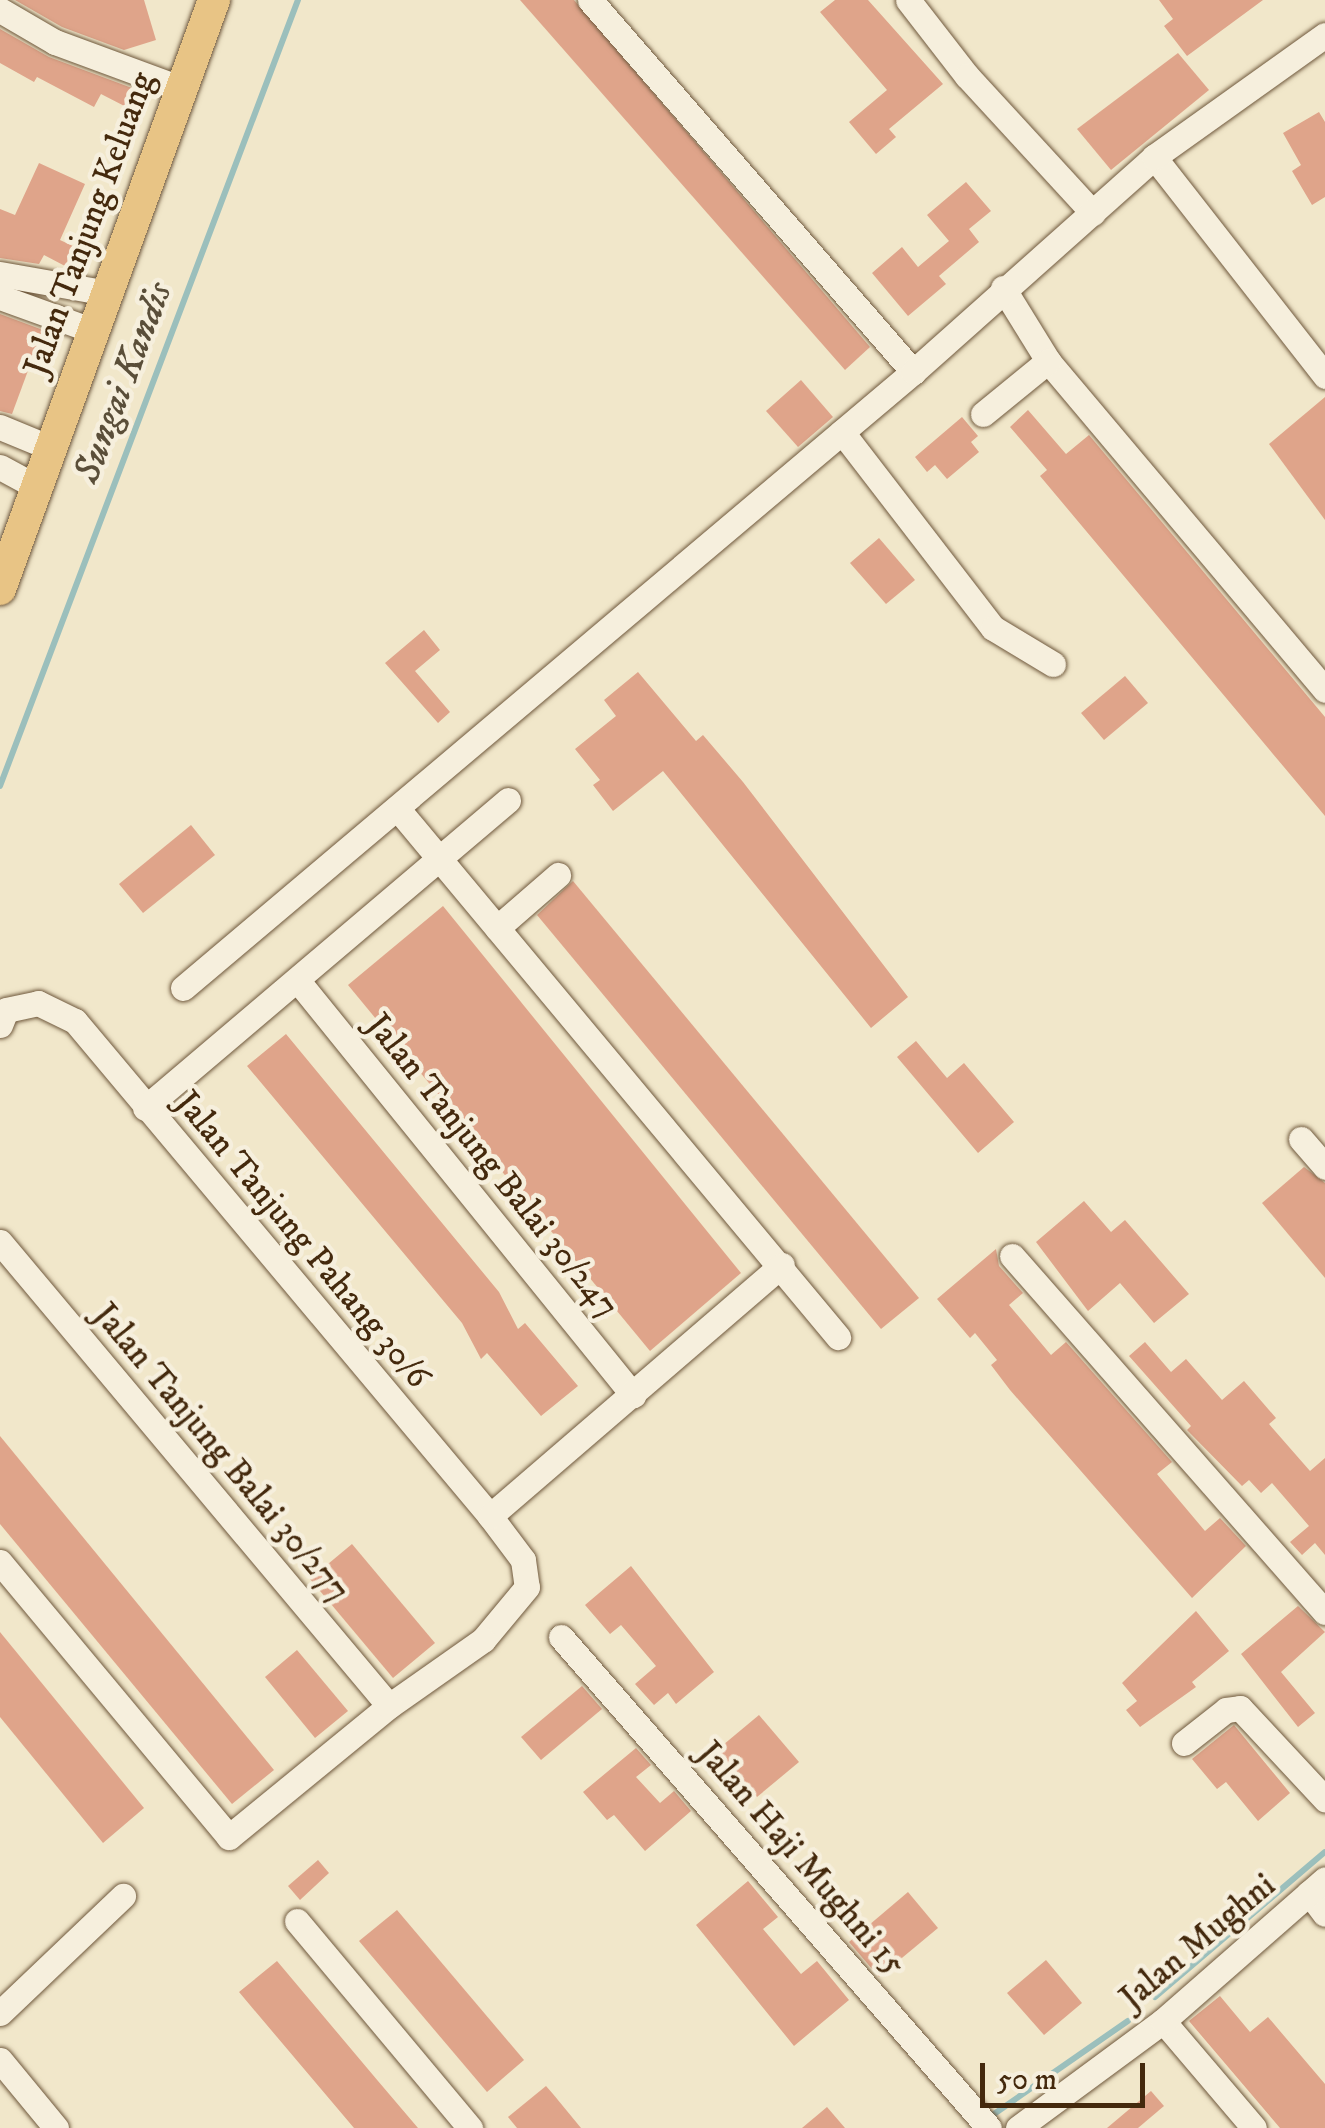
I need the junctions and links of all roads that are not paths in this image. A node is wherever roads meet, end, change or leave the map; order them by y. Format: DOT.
graph roads {
  1 [pos="214,0"];
  2 [pos="590,0"];
  3 [pos="908,0"];
  4 [pos="0,10"];
  5 [pos="1325,35"];
  6 [pos="182,89"];
  7 [pos="1154,157"];
  8 [pos="1093,213"];
  9 [pos="0,274"];
  10 [pos="1003,288"];
  11 [pos="108,293"];
  12 [pos="0,296"];
  13 [pos="77,325"];
  14 [pos="1048,361"];
  15 [pos="913,372"];
  16 [pos="1325,376"];
  17 [pos="982,414"];
  18 [pos="0,428"];
  19 [pos="842,432"];
  20 [pos="51,448"];
  21 [pos="0,467"];
  22 [pos="37,487"];
  23 [pos="3,573"];
  24 [pos="1053,664"];
  25 [pos="1325,690"];
  26 [pos="508,800"];
  27 [pos="397,808"];
  28 [pos="439,858"];
  29 [pos="558,876"];
  30 [pos="497,928"];
  31 [pos="298,981"];
  32 [pos="183,988"];
  33 [pos="3,1017"];
  34 [pos="145,1108"];
  35 [pos="1301,1139"];
  36 [pos="1325,1167"];
  37 [pos="0,1242"];
  38 [pos="1012,1256"];
  39 [pos="782,1266"];
  40 [pos="838,1338"];
  41 [pos="633,1395"];
  42 [pos="490,1516"];
  43 [pos="0,1562"];
  44 [pos="1325,1612"];
  45 [pos="560,1636"];
  46 [pos="390,1706"];
  47 [pos="1184,1743"];
  48 [pos="1325,1799"];
  49 [pos="1317,1886"];
  50 [pos="123,1896"];
  51 [pos="1325,1914"];
  52 [pos="296,1921"];
  53 [pos="0,2013"];
  54 [pos="1163,2020"];
  55 [pos="0,2060"];
  56 [pos="56,2128"];
  57 [pos="470,2128"];
  58 [pos="989,2128"];
  59 [pos="1018,2128"];
  60 [pos="1254,2128"];
  1 -- 6 [label="main road, Jalan Tanjung Keluang"];
  2 -- 15 [label="street"];
  3 -- 8 [label="street"];
  4 -- 6 [label="street"];
  5 -- 7 [label="street"];
  6 -- 11 [label="main road, Jalan Tanjung Keluang"];
  7 -- 8 [label="street"];
  7 -- 16 [label="street"];
  8 -- 10 [label="street"];
  9 -- 11 [label="street"];
  10 -- 14 [label="street"];
  10 -- 15 [label="street"];
  11 -- 13 [label="main road, Jalan Tanjung Keluang"];
  12 -- 13 [label="street"];
  13 -- 20 [label="main road, Jalan Tanjung Keluang"];
  14 -- 17 [label="street"];
  14 -- 25 [label="street"];
  15 -- 19 [label="street"];
  18 -- 20 [label="street"];
  19 -- 24 [label="street"];
  19 -- 27 [label="street"];
  20 -- 22 [label="main road, Jalan Tanjung Keluang"];
  21 -- 22 [label="street"];
  22 -- 23 [label="main road, Jalan Tanjung Keluang"];
  26 -- 28 [label="street"];
  27 -- 28 [label="street"];
  27 -- 32 [label="street"];
  28 -- 30 [label="street"];
  28 -- 31 [label="street"];
  29 -- 30 [label="street"];
  30 -- 39 [label="street"];
  31 -- 34 [label="street"];
  31 -- 41 [label="street, Jalan Tanjung Balai 30/247"];
  33 -- 34 [label="street, Jalan Tanjung Pahang 30/6"];
  34 -- 42 [label="street, Jalan Tanjung Pahang 30/6"];
  35 -- 36 [label="street"];
  37 -- 46 [label="street, Jalan Tanjung Balai 30/277"];
  38 -- 44 [label="street"];
  39 -- 40 [label="street"];
  39 -- 41 [label="street"];
  41 -- 42 [label="street"];
  42 -- 46 [label="street, Jalan Tanjung Pahang 30/6"];
  43 -- 46 [label="street"];
  45 -- 58 [label="street, Jalan Haji Mughni 15"];
  47 -- 48 [label="street"];
  49 -- 51 [label="street"];
  49 -- 54 [label="street, Jalan Mughni"];
  50 -- 53 [label="street"];
  52 -- 57 [label="street"];
  54 -- 59 [label="street, Jalan Mughni"];
  54 -- 60 [label="street"];
  55 -- 56 [label="street"];
}
